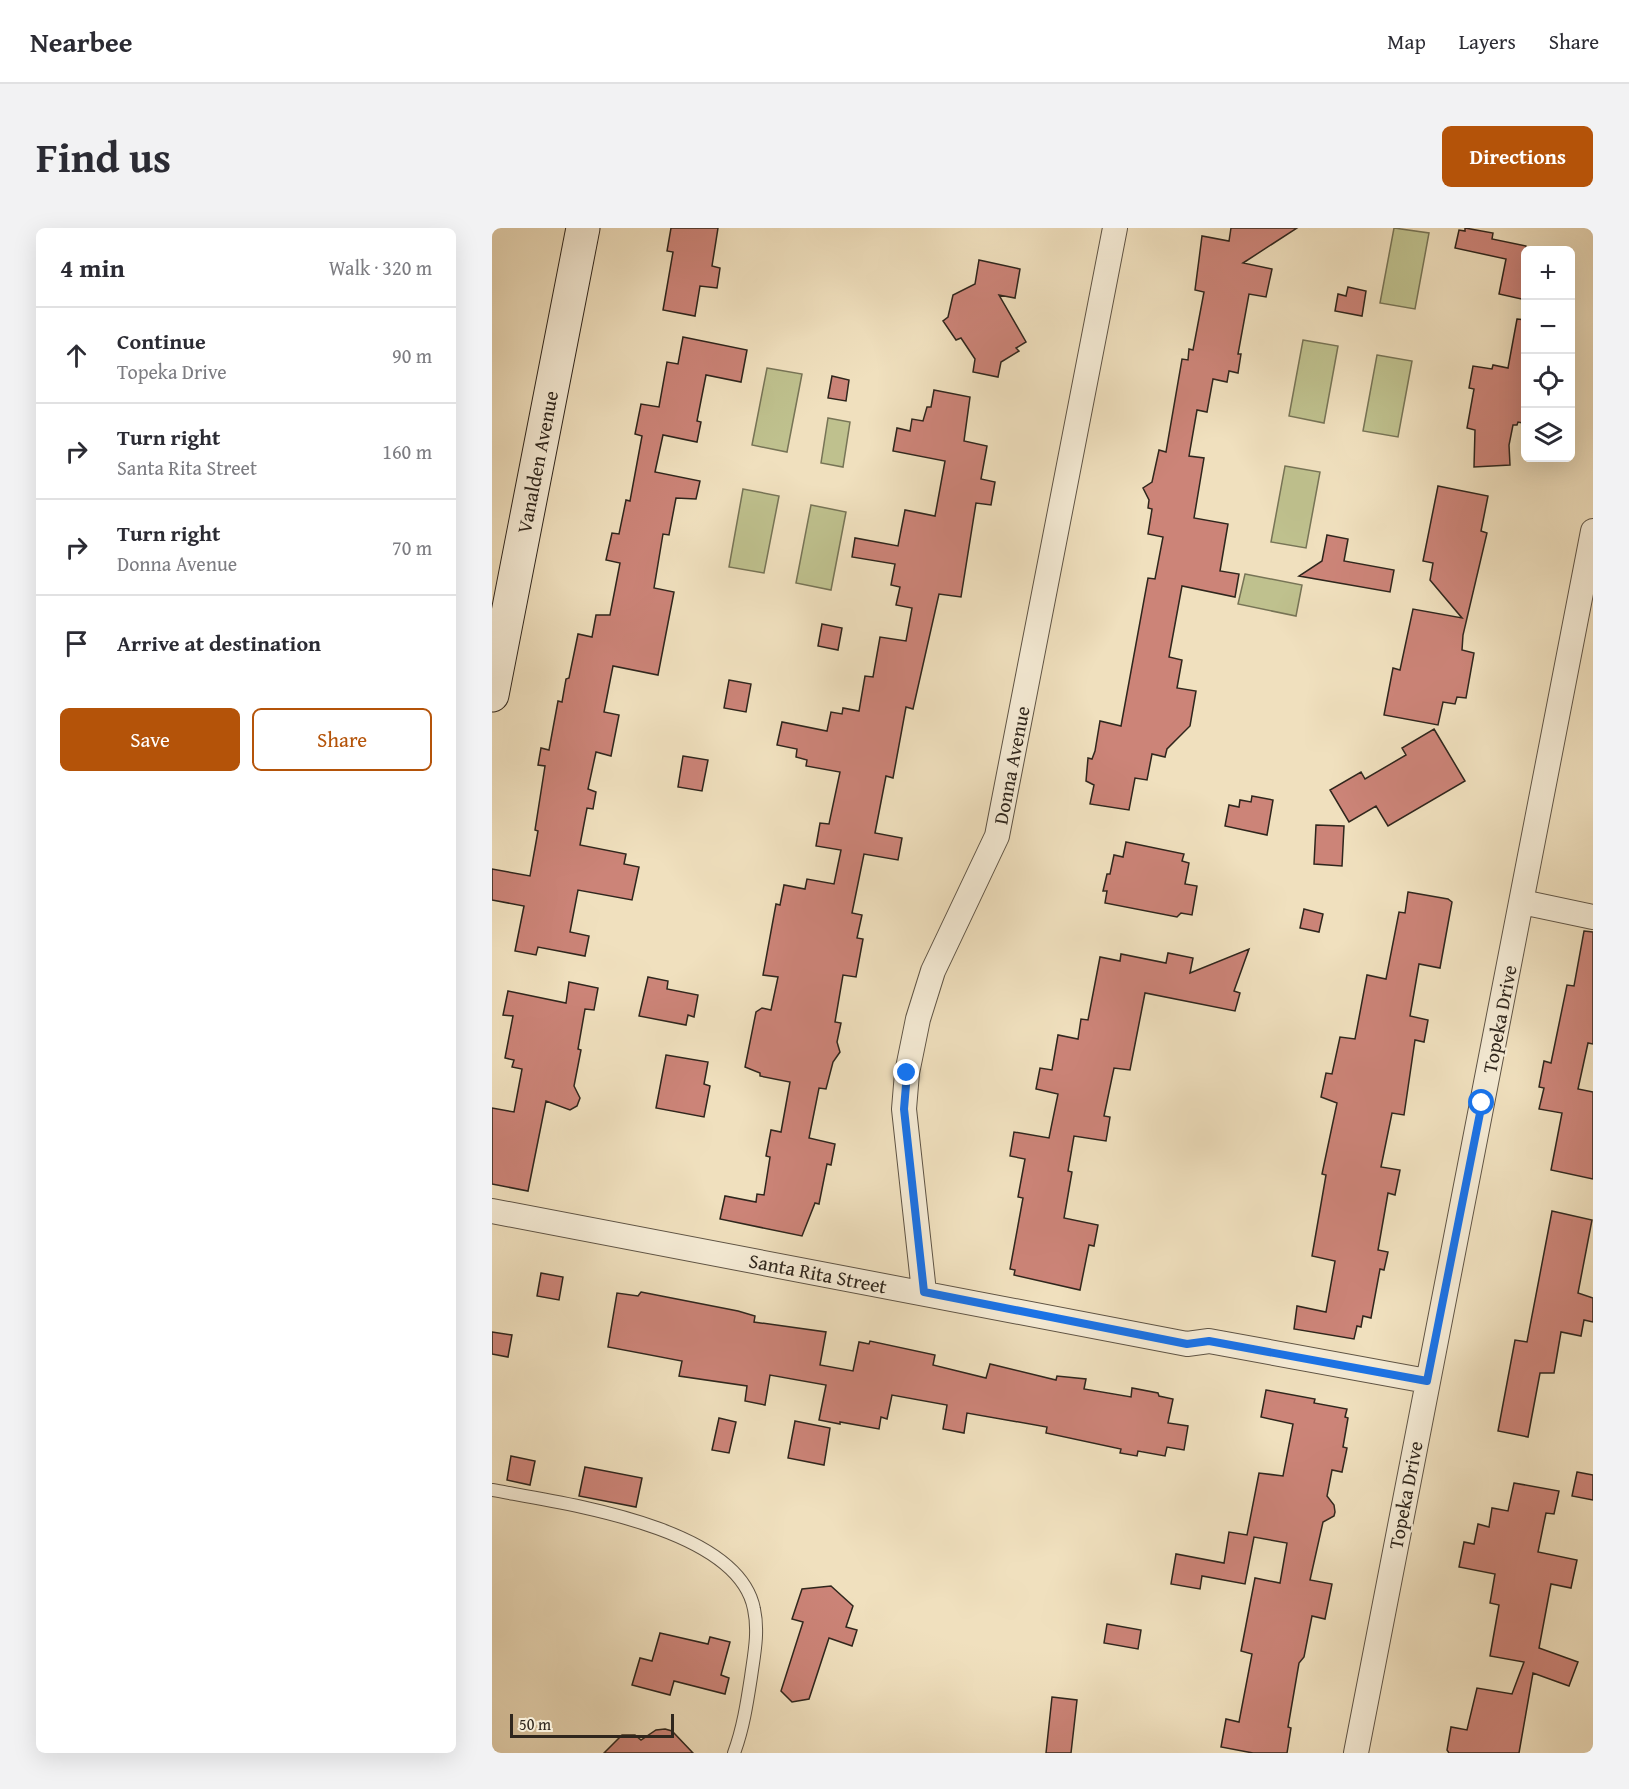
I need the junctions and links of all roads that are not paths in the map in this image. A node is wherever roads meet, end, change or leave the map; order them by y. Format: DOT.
graph roads {
  1 [pos="583,228"];
  2 [pos="1115,228"];
  3 [pos="1593,531"];
  4 [pos="492,695"];
  5 [pos="1522,902"];
  6 [pos="1593,917"];
  7 [pos="492,1211"];
  8 [pos="924,1292"];
  9 [pos="1427,1381"];
  10 [pos="492,1490"];
  11 [pos="734,1753"];
  12 [pos="1356,1753"];
  1 -- 4 [label="main road, Vanalden Avenue"];
  2 -- 8 [label="street, Donna Avenue"];
  3 -- 5 [label="street, Topeka Drive"];
  5 -- 6 [label="street"];
  5 -- 9 [label="street, Topeka Drive"];
  7 -- 8 [label="street, Santa Rita Street"];
  8 -- 9 [label="street, Santa Rita Street"];
  9 -- 12 [label="street, Topeka Drive"];
  10 -- 11 [label="lane"];
}
